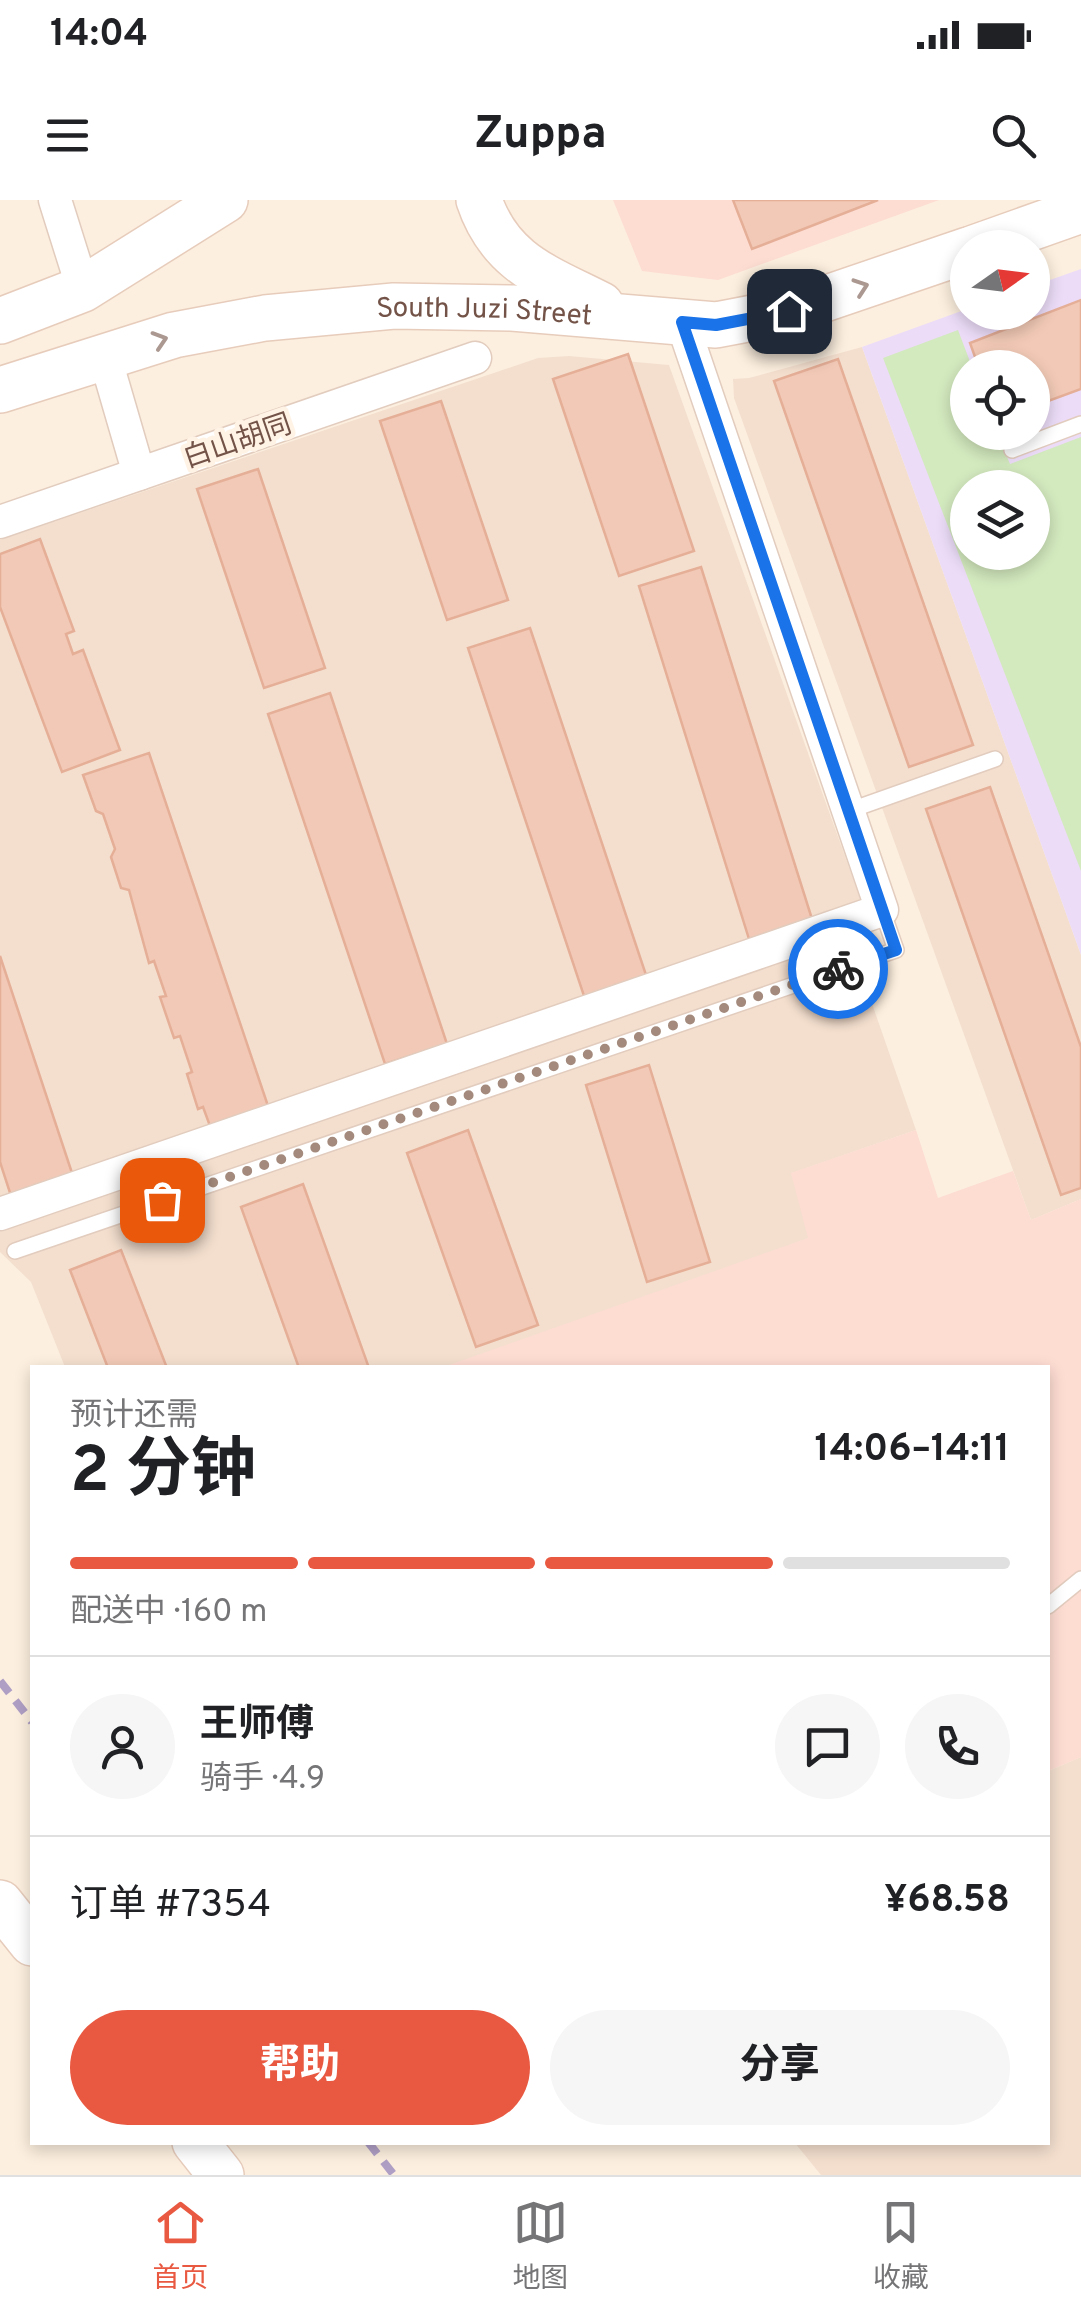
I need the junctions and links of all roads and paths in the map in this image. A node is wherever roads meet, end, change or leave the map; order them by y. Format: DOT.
graph roads {
  1 [pos="55,200"];
  2 [pos="226,200"];
  3 [pos="479,200"];
  4 [pos="1081,210"];
  5 [pos="1025,230"];
  6 [pos="950,256"];
  7 [pos="83,290"];
  8 [pos="622,316"];
  9 [pos="0,321"];
  10 [pos="682,322"];
  11 [pos="105,357"];
  12 [pos="475,358"];
  13 [pos="0,390"];
  14 [pos="1081,424"];
  15 [pos="1050,436"];
  16 [pos="139,474"];
  17 [pos="0,522"];
  18 [pos="995,759"];
  19 [pos="848,811"];
  20 [pos="882,910"];
  21 [pos="0,1214"];
  22 [pos="15,1251"];
  23 [pos="1081,1579"];
  24 [pos="1050,1604"];
  25 [pos="0,1903"];
  26 [pos="30,1940"];
  27 [pos="196,2145"];
  28 [pos="221,2175"];
  1 -- 7 [label="street"];
  2 -- 7 [label="main road"];
  3 -- 8 [label="main road"];
  4 -- 5 [label="main road, South Juzi Street"];
  10 -- 6 [label="main road, South Juzi Street, one-way"];
  7 -- 9 [label="main road"];
  8 -- 10 [label="main road, South Juzi Street"];
  11 -- 8 [label="main road, South Juzi Street, one-way"];
  10 -- 19 [label="street"];
  11 -- 13 [label="main road, South Juzi Street"];
  11 -- 16 [label="street"];
  12 -- 16 [label="street, 白山胡同"];
  14 -- 15 [label="lane"];
  16 -- 17 [label="street, 白山胡同"];
  18 -- 19 [label="lane"];
  19 -- 20 [label="street"];
  20 -- 21 [label="street"];
  20 -- 22 [label="lane"];
  23 -- 24 [label="lane"];
  25 -- 26 [label="main road"];
  27 -- 28 [label="main road"];
}
